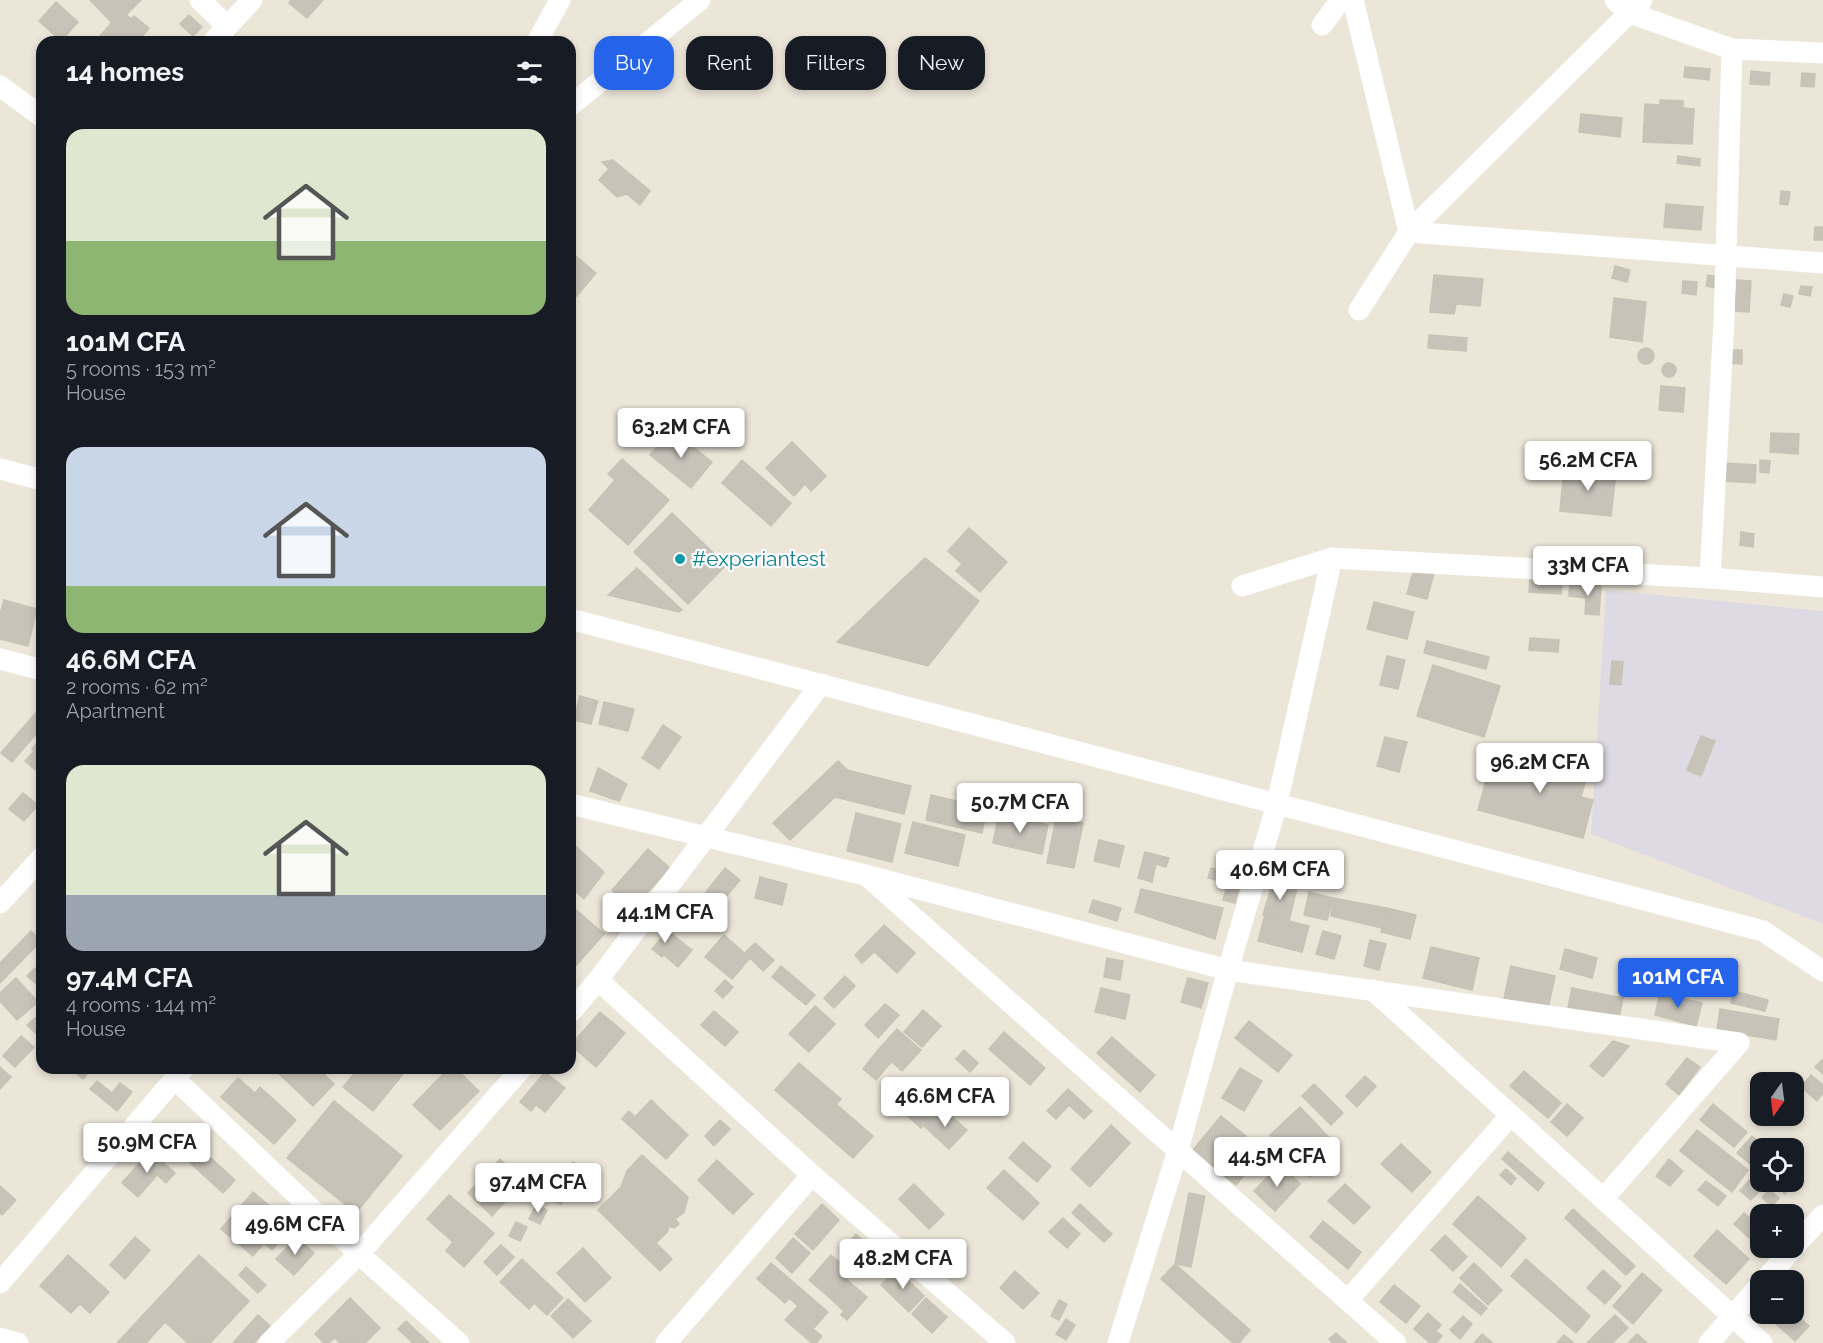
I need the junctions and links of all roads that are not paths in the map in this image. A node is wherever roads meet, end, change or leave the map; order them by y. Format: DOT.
graph roads {
  1 [pos="200,0"];
  2 [pos="252,0"];
  3 [pos="560,0"];
  4 [pos="700,0"];
  5 [pos="1341,0"];
  6 [pos="1353,0"];
  7 [pos="1629,4"];
  8 [pos="1322,26"];
  9 [pos="220,34"];
  10 [pos="540,36"];
  11 [pos="1732,50"];
  12 [pos="1823,54"];
  13 [pos="0,86"];
  14 [pos="576,101"];
  15 [pos="36,113"];
  16 [pos="1409,232"];
  17 [pos="1726,255"];
  18 [pos="1823,263"];
  19 [pos="1359,310"];
  20 [pos="0,469"];
  21 [pos="36,478"];
  22 [pos="1332,558"];
  23 [pos="1710,578"];
  24 [pos="1242,586"];
  25 [pos="1823,587"];
  26 [pos="576,621"];
  27 [pos="0,659"];
  28 [pos="36,668"];
  29 [pos="821,684"];
  30 [pos="1277,804"];
  31 [pos="576,805"];
  32 [pos="707,837"];
  33 [pos="36,864"];
  34 [pos="865,875"];
  35 [pos="0,903"];
  36 [pos="1228,970"];
  37 [pos="1823,971"];
  38 [pos="598,980"];
  39 [pos="1373,990"];
  40 [pos="576,1006"];
  41 [pos="179,1074"];
  42 [pos="181,1074"];
  43 [pos="517,1074"];
  44 [pos="1511,1115"];
  45 [pos="1178,1150"];
  46 [pos="812,1175"];
  47 [pos="1604,1199"];
  48 [pos="1823,1215"];
  49 [pos="1804,1237"];
  50 [pos="359,1254"];
  51 [pos="1785,1258"];
  52 [pos="1774,1270"];
  53 [pos="0,1283"];
  54 [pos="1750,1297"];
  55 [pos="1348,1300"];
  56 [pos="1733,1316"];
  57 [pos="0,1338"];
  58 [pos="997,1341"];
  59 [pos="18,1343"];
  60 [pos="268,1343"];
  61 [pos="459,1343"];
  62 [pos="666,1343"];
  63 [pos="1118,1343"];
  64 [pos="1396,1343"];
  65 [pos="1709,1343"];
  66 [pos="1762,1343"];
  1 -- 9 [label="street"];
  2 -- 9 [label="street"];
  3 -- 10 [label="street"];
  4 -- 14 [label="street"];
  5 -- 8 [label="street"];
  6 -- 16 [label="street"];
  7 -- 11 [label="street"];
  7 -- 16 [label="street"];
  11 -- 12 [label="street"];
  11 -- 17 [label="street"];
  13 -- 15 [label="street"];
  16 -- 17 [label="street"];
  16 -- 19 [label="street"];
  17 -- 18 [label="street"];
  17 -- 23 [label="street"];
  20 -- 21 [label="street"];
  22 -- 23 [label="street"];
  22 -- 24 [label="street"];
  22 -- 30 [label="street"];
  23 -- 25 [label="street"];
  26 -- 29 [label="street"];
  27 -- 28 [label="street"];
  29 -- 30 [label="street"];
  29 -- 32 [label="street"];
  30 -- 36 [label="street"];
  30 -- 37 [label="street"];
  31 -- 32 [label="street"];
  32 -- 34 [label="street"];
  32 -- 38 [label="street"];
  33 -- 35 [label="street"];
  34 -- 36 [label="street"];
  34 -- 45 [label="street"];
  36 -- 39 [label="street"];
  36 -- 45 [label="street"];
  38 -- 40 [label="street"];
  38 -- 46 [label="street"];
  39 -- 44 [label="street"];
  39 -- 47 [label="street"];
  41 -- 53 [label="street"];
  42 -- 50 [label="street"];
  43 -- 50 [label="street"];
  44 -- 47 [label="street"];
  44 -- 55 [label="street"];
  45 -- 55 [label="street"];
  45 -- 63 [label="street"];
  46 -- 58 [label="street"];
  46 -- 62 [label="street"];
  47 -- 56 [label="street"];
  48 -- 49 [label="street"];
  50 -- 60 [label="street"];
  50 -- 61 [label="street"];
  51 -- 52 [label="street"];
  54 -- 56 [label="street"];
  55 -- 64 [label="street"];
  56 -- 65 [label="street"];
  56 -- 66 [label="street"];
  57 -- 59 [label="street"];
}
